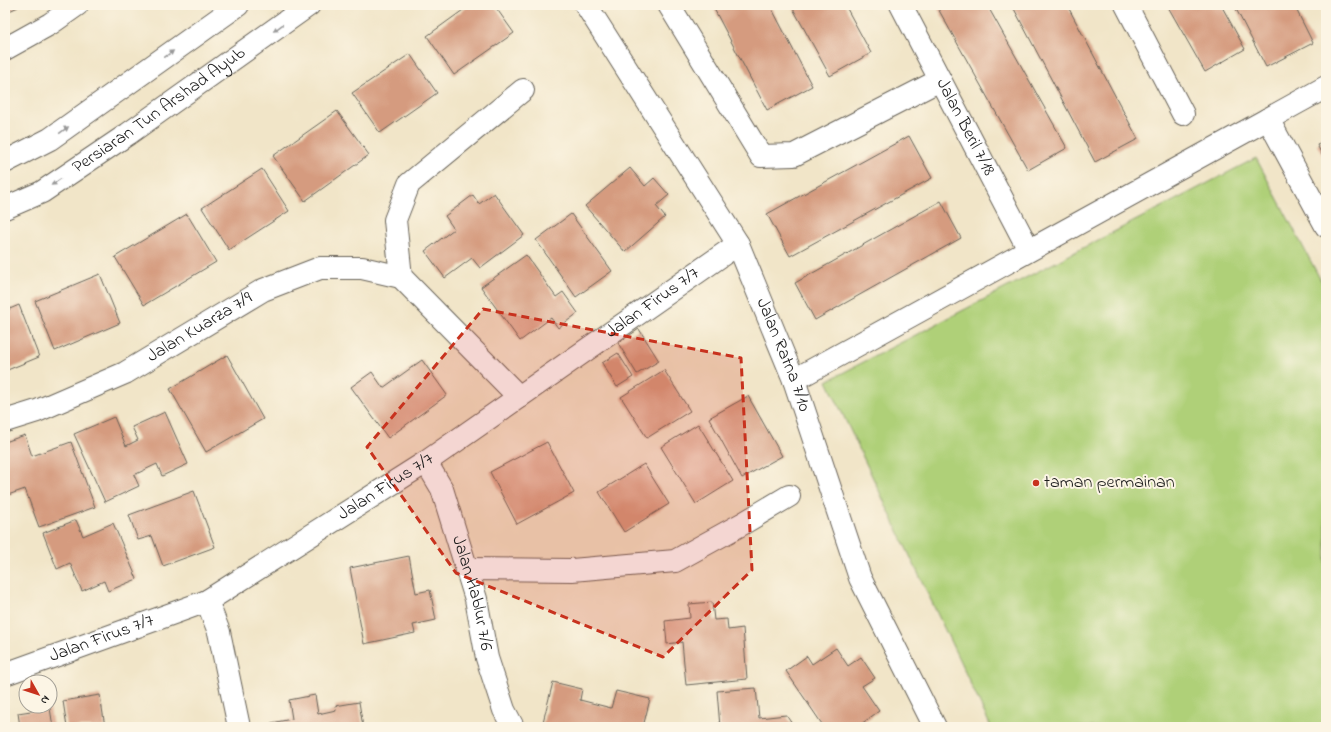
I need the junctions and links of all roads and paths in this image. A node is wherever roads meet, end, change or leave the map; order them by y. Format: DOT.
graph roads {
  1 [pos="77,5"];
  2 [pos="238,5"];
  3 [pos="309,5"];
  4 [pos="586,5"];
  5 [pos="669,5"];
  6 [pos="902,5"];
  7 [pos="1126,5"];
  8 [pos="5,49"];
  9 [pos="940,80"];
  10 [pos="1326,88"];
  11 [pos="522,90"];
  12 [pos="1183,114"];
  13 [pos="1268,119"];
  14 [pos="5,162"];
  15 [pos="5,208"];
  16 [pos="1326,226"];
  17 [pos="738,244"];
  18 [pos="1029,250"];
  19 [pos="401,277"];
  20 [pos="794,380"];
  21 [pos="520,397"];
  22 [pos="5,421"];
  23 [pos="426,462"];
  24 [pos="789,496"];
  25 [pos="467,569"];
  26 [pos="207,601"];
  27 [pos="5,674"];
  28 [pos="239,727"];
  29 [pos="513,727"];
  30 [pos="935,727"];
  1 -- 8 [label="street"];
  14 -- 2 [label="street, one-way"];
  3 -- 15 [label="street, Persiaran Tun Arshad Ayub, one-way"];
  4 -- 17 [label="street, Jalan Ratna 7/10"];
  5 -- 9 [label="street"];
  6 -- 9 [label="street, Jalan Beril 7/18"];
  7 -- 12 [label="street"];
  9 -- 18 [label="street, Jalan Beril 7/18"];
  10 -- 13 [label="street"];
  11 -- 19 [label="street"];
  13 -- 16 [label="street"];
  13 -- 18 [label="street"];
  17 -- 20 [label="street, Jalan Ratna 7/10"];
  17 -- 21 [label="street, Jalan Firus 7/7"];
  18 -- 20 [label="street"];
  19 -- 21 [label="street"];
  19 -- 22 [label="street, Jalan Kuarza 7/9"];
  20 -- 30 [label="street, Jalan Ratna 7/10"];
  21 -- 23 [label="street, Jalan Firus 7/7"];
  23 -- 25 [label="street, Jalan Hablur 7/6"];
  23 -- 26 [label="street, Jalan Firus 7/7"];
  24 -- 25 [label="street"];
  25 -- 29 [label="street, Jalan Hablur 7/6"];
  26 -- 27 [label="street, Jalan Firus 7/7"];
  26 -- 28 [label="street"];
}
